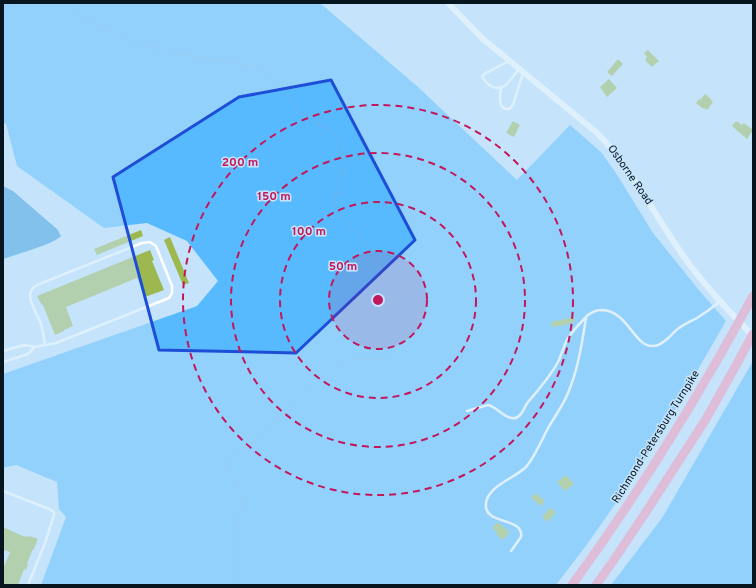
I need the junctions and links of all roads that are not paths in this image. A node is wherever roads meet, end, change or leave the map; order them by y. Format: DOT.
graph roads {
  1 [pos="448,3"];
  2 [pos="510,61"];
  3 [pos="521,70"];
  4 [pos="501,88"];
  5 [pos="753,296"];
  6 [pos="720,301"];
  7 [pos="586,317"];
  8 [pos="753,335"];
  9 [pos="46,345"];
  10 [pos="35,346"];
  11 [pos="3,351"];
  12 [pos="3,362"];
  13 [pos="467,411"];
  14 [pos="3,491"];
  15 [pos="510,551"];
  16 [pos="28,585"];
  17 [pos="572,585"];
  18 [pos="596,585"];
  1 -- 2 [label="street, Osborne Road"];
  2 -- 3 [label="street, Osborne Road"];
  2 -- 4 [label="lane"];
  3 -- 4 [label="lane"];
  3 -- 4 [label="lane"];
  3 -- 6 [label="street, Osborne Road"];
  5 -- 17 [label="highway, Richmond-Petersburg Turnpike"];
  6 -- 7 [label="lane"];
  6 -- 8 [label="street, Osborne Road"];
  7 -- 13 [label="lane"];
  7 -- 15 [label="lane"];
  8 -- 18 [label="highway"];
  9 -- 9 [label="lane"];
  9 -- 10 [label="lane"];
  10 -- 11 [label="lane"];
  10 -- 12 [label="lane"];
  14 -- 16 [label="lane"];
}
